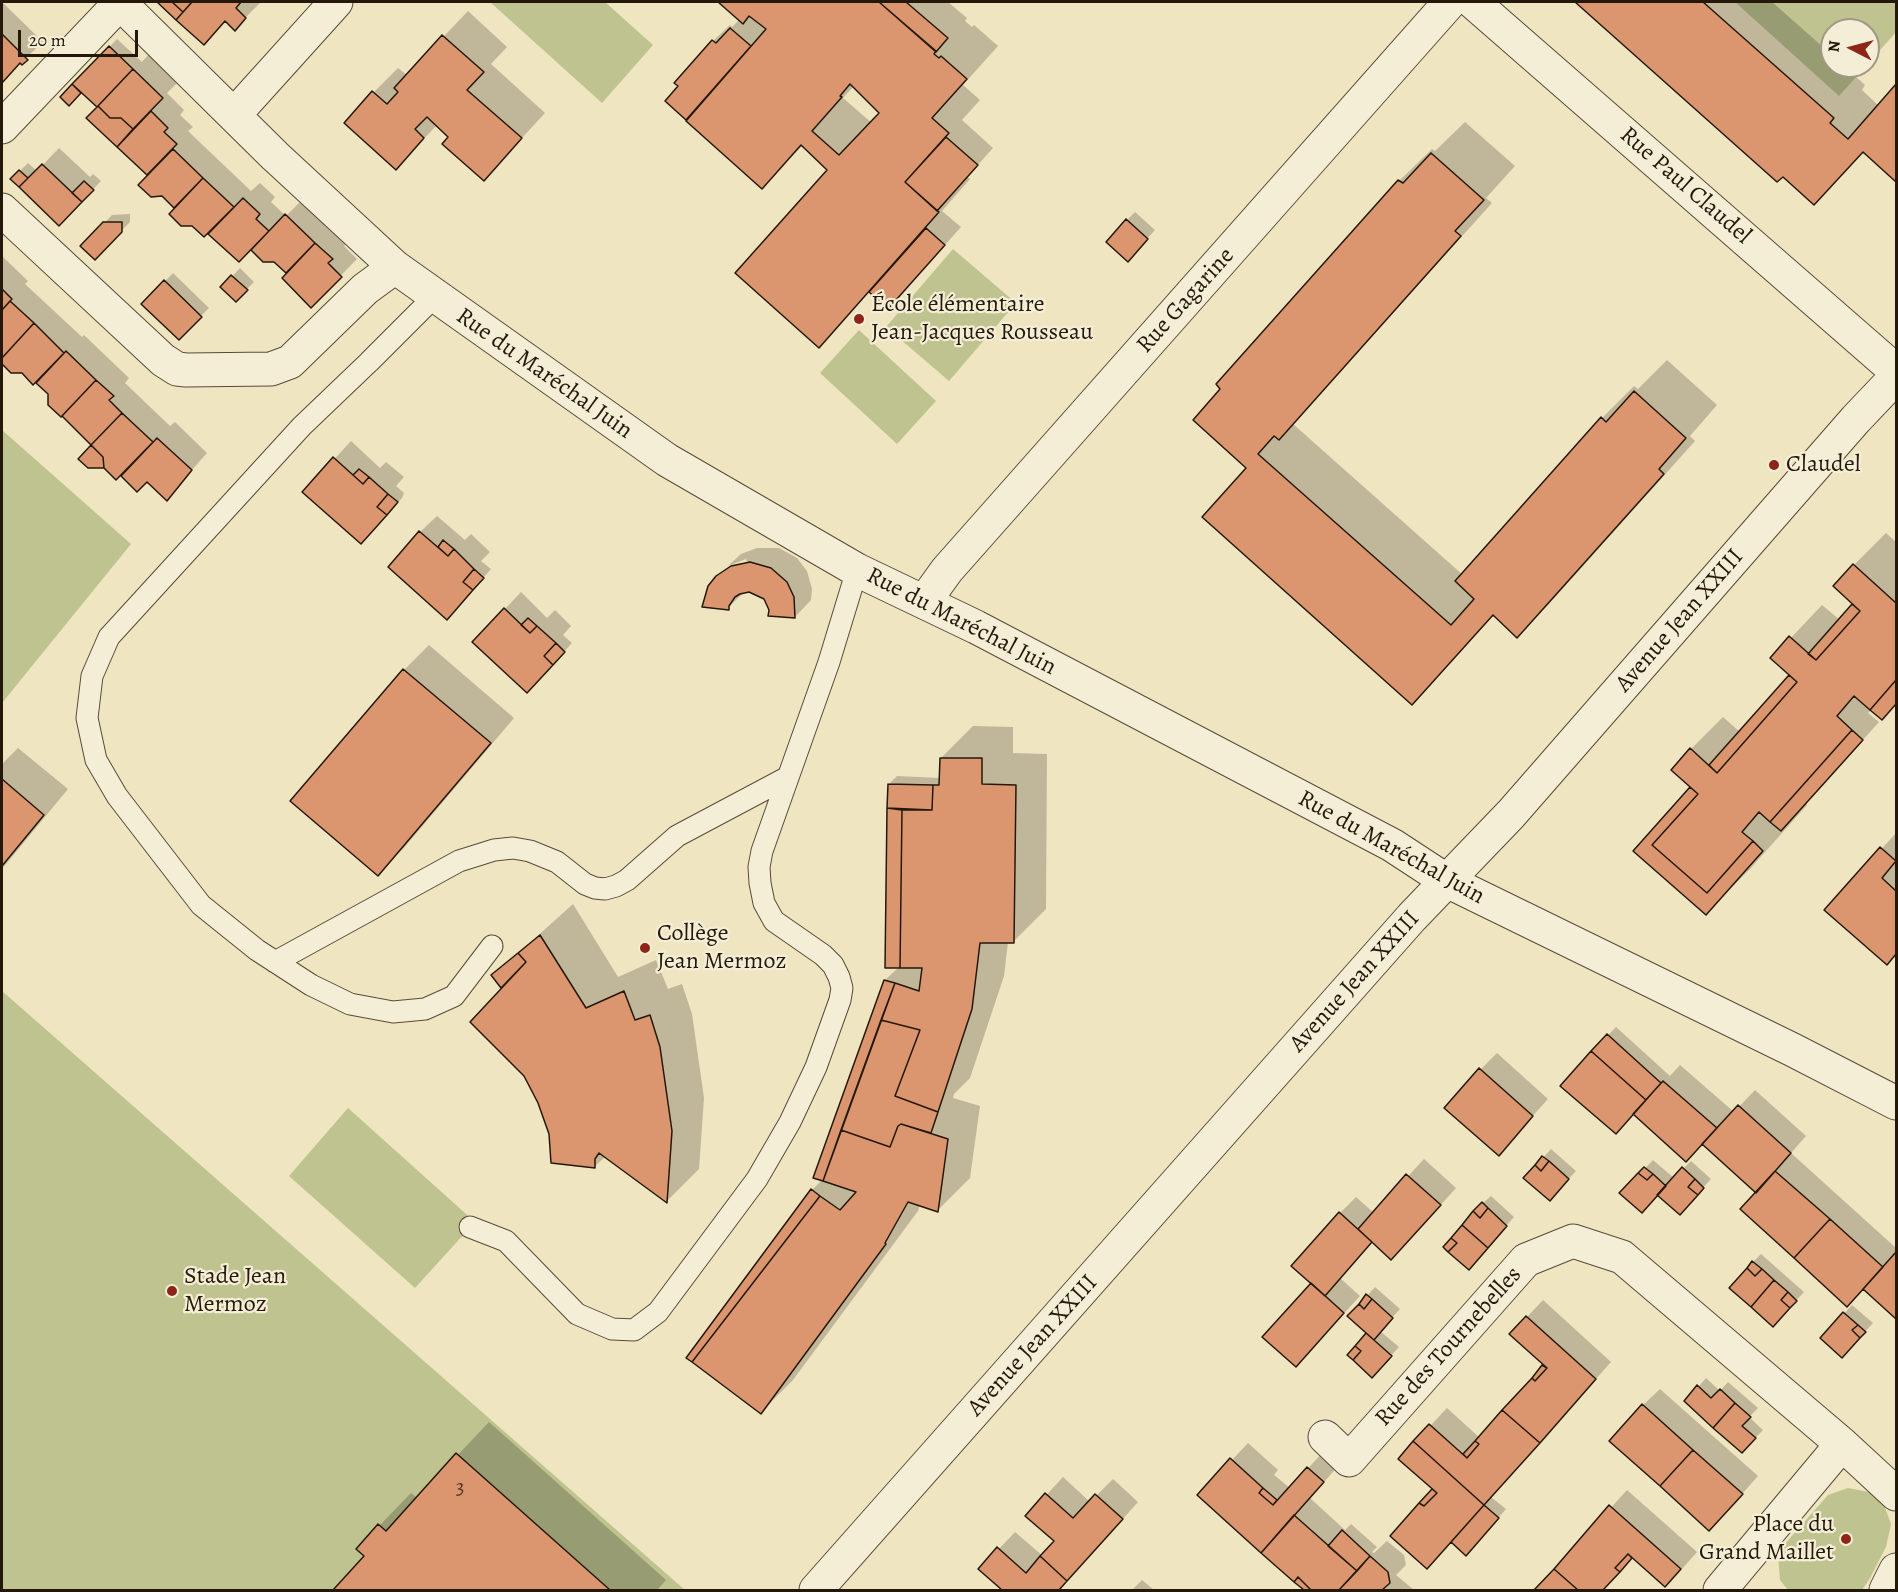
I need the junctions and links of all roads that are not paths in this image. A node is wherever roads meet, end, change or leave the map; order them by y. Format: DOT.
graph roads {
  1 [pos="119,2"];
  2 [pos="336,2"];
  3 [pos="1450,2"];
  4 [pos="1473,2"];
  5 [pos="234,115"];
  6 [pos="2,127"];
  7 [pos="2,210"];
  8 [pos="395,267"];
  9 [pos="435,296"];
  10 [pos="1896,371"];
  11 [pos="1896,376"];
  12 [pos="857,570"];
  13 [pos="924,602"];
  14 [pos="788,777"];
  15 [pos="1447,881"];
  16 [pos="492,946"];
  17 [pos="275,962"];
  18 [pos="1896,1103"];
  19 [pos="470,1227"];
  20 [pos="1325,1437"];
  21 [pos="1842,1444"];
  22 [pos="1896,1494"];
  23 [pos="1896,1570"];
  24 [pos="1731,1587"];
  25 [pos="816,1590"];
  26 [pos="1886,1590"];
  1 -- 5 [label="street, Rue du Maréchal Juin"];
  1 -- 6 [label="street"];
  2 -- 5 [label="street"];
  3 -- 13 [label="street, Rue Gagarine"];
  4 -- 10 [label="street, Rue Paul Claudel"];
  5 -- 8 [label="street, Rue du Maréchal Juin"];
  7 -- 8 [label="street"];
  8 -- 9 [label="street, Rue du Maréchal Juin"];
  9 -- 12 [label="street, Rue du Maréchal Juin"];
  9 -- 17 [label="lane"];
  11 -- 15 [label="street, Avenue Jean XXIII"];
  12 -- 13 [label="street, Rue du Maréchal Juin"];
  12 -- 14 [label="lane"];
  13 -- 15 [label="street, Rue du Maréchal Juin"];
  14 -- 17 [label="lane"];
  14 -- 19 [label="lane"];
  15 -- 18 [label="street, Rue du Maréchal Juin"];
  15 -- 25 [label="street, Avenue Jean XXIII"];
  16 -- 17 [label="lane"];
  20 -- 21 [label="street, Rue des Tournebelles"];
  21 -- 22 [label="street, Rue des Tournebelles"];
  21 -- 24 [label="street"];
  23 -- 26 [label="street"];
}
